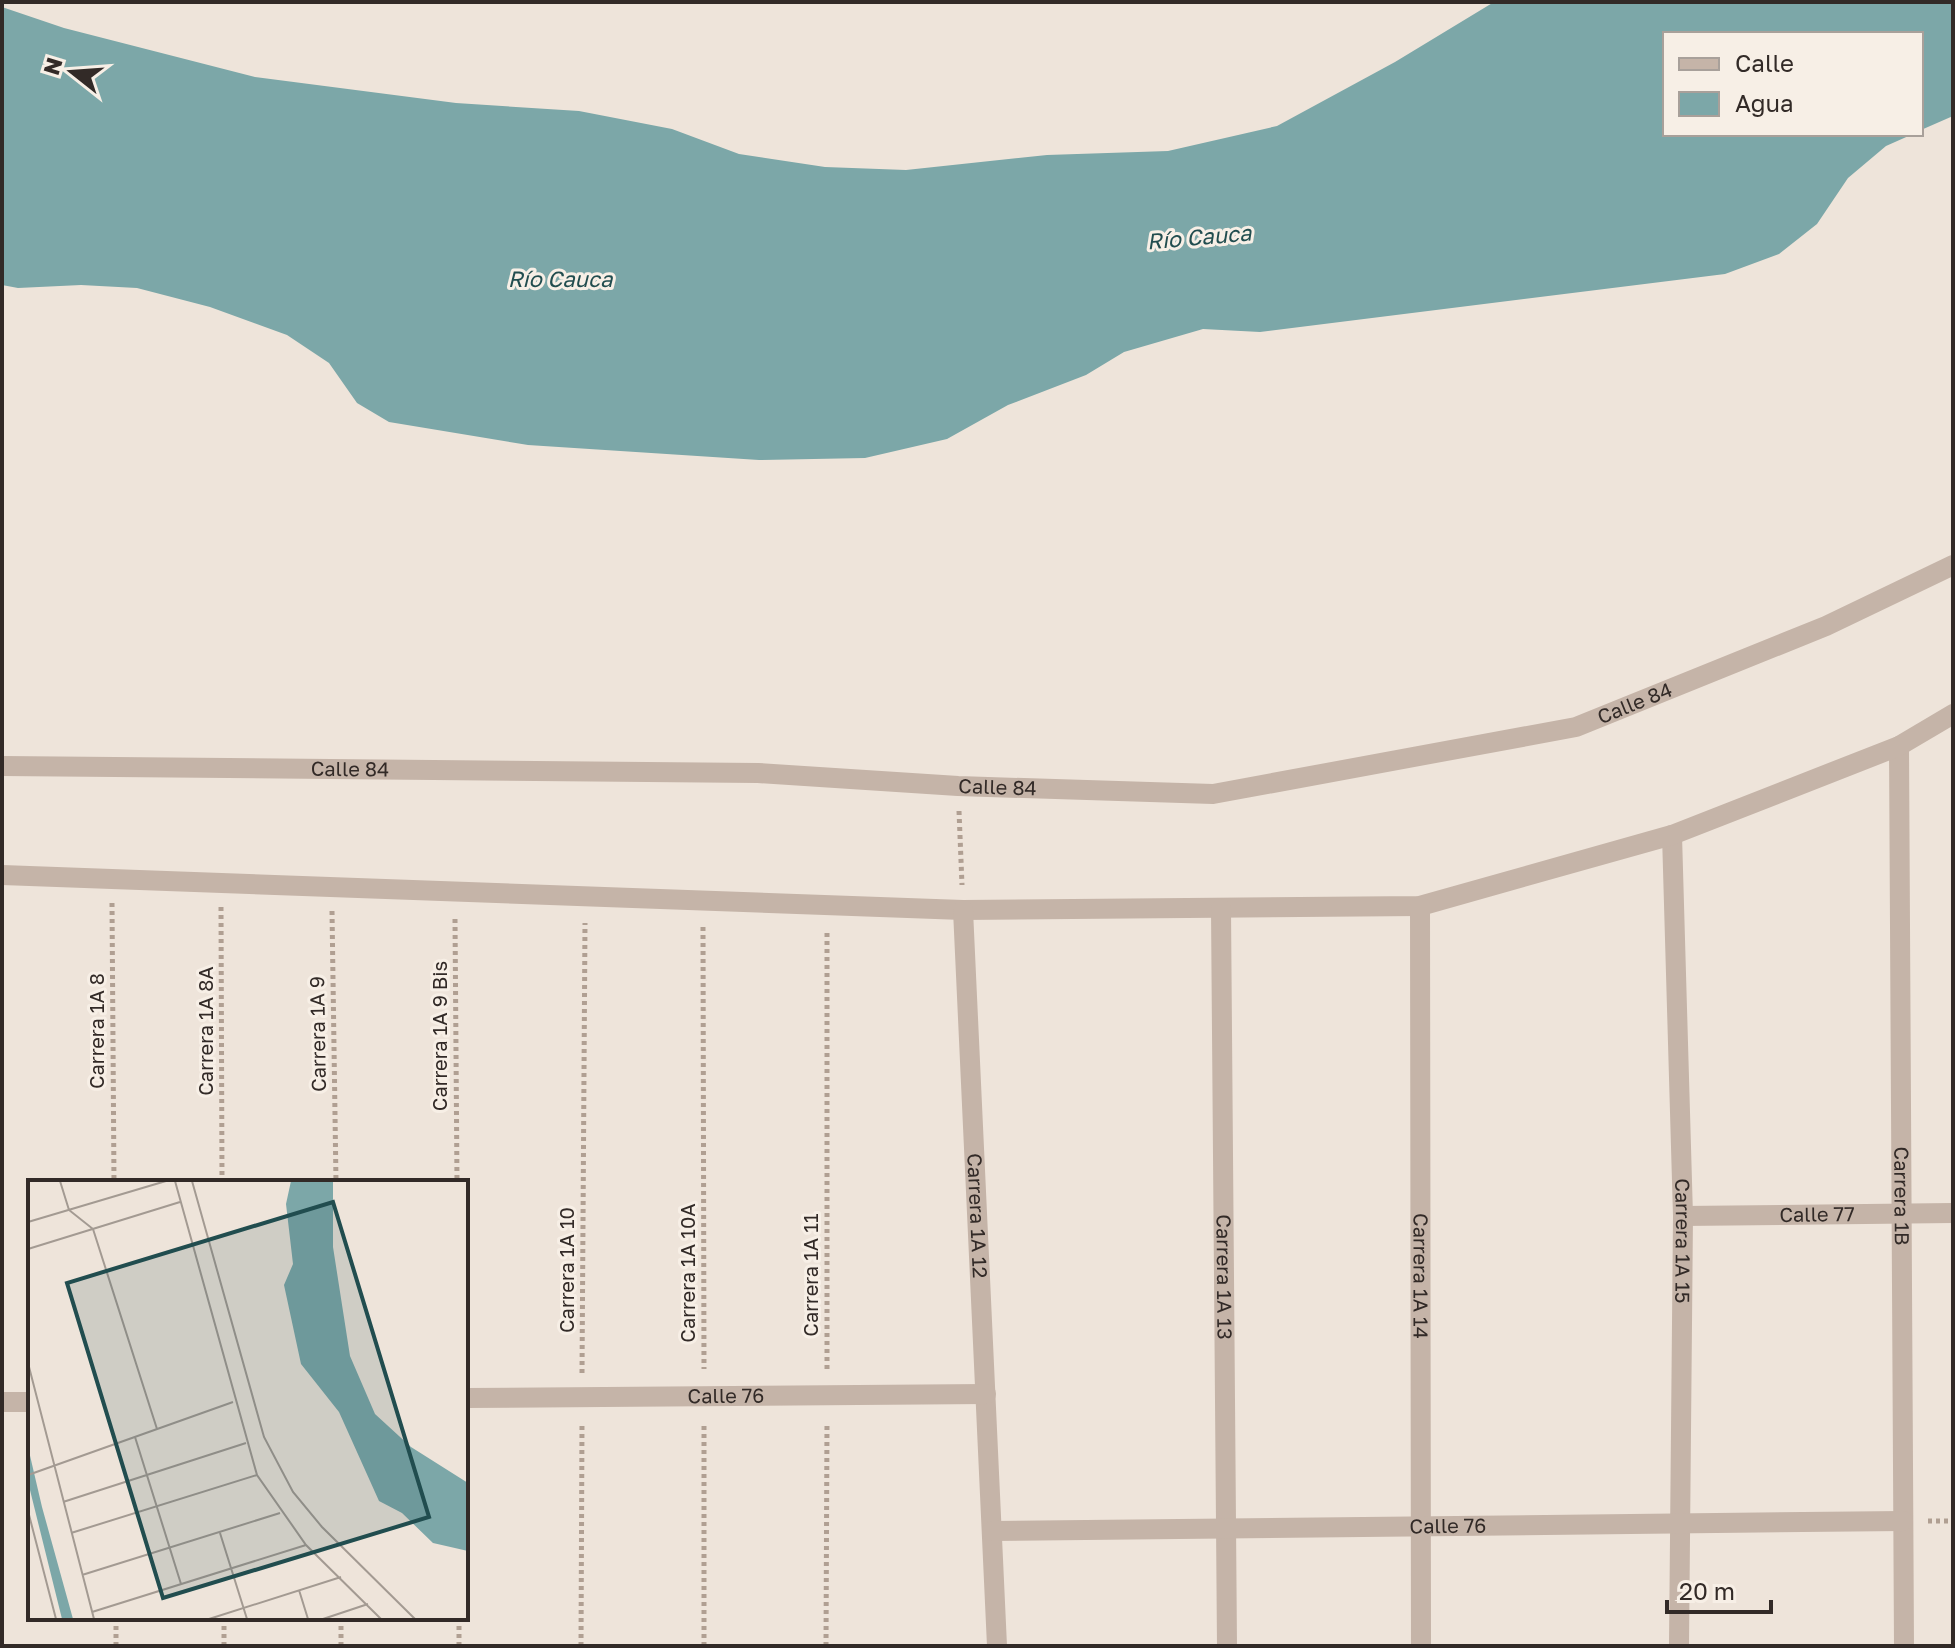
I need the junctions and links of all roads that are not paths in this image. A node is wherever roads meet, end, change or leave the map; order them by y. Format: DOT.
graph roads {
  1 [pos="1953,565"];
  2 [pos="1953,714"];
  3 [pos="1899,746"];
  4 [pos="2,766"];
  5 [pos="1672,835"];
  6 [pos="2,875"];
  7 [pos="1420,906"];
  8 [pos="1221,909"];
  9 [pos="963,910"];
  10 [pos="1953,1213"];
  11 [pos="1901,1214"];
  12 [pos="1683,1216"];
  13 [pos="986,1394"];
  14 [pos="468,1398"];
  15 [pos="2,1402"];
  16 [pos="28,1402"];
  17 [pos="1903,1521"];
  18 [pos="1677,1524"];
  19 [pos="1420,1526"];
  20 [pos="1225,1529"];
  21 [pos="992,1531"];
  22 [pos="997,1646"];
  23 [pos="1227,1646"];
  24 [pos="1421,1646"];
  25 [pos="1679,1646"];
  26 [pos="1904,1646"];
  1 -- 4 [label="street, Calle 84"];
  2 -- 3 [label="street"];
  3 -- 5 [label="street"];
  3 -- 11 [label="street, Carrera 1B"];
  5 -- 7 [label="street"];
  5 -- 12 [label="street, Carrera 1A 15"];
  6 -- 9 [label="street"];
  7 -- 8 [label="street"];
  7 -- 19 [label="street, Carrera 1A 14"];
  8 -- 9 [label="street"];
  8 -- 20 [label="street, Carrera 1A 13"];
  9 -- 13 [label="street, Carrera 1A 12"];
  10 -- 11 [label="street, Calle 77"];
  11 -- 12 [label="street, Calle 77"];
  11 -- 17 [label="street, Carrera 1B"];
  12 -- 18 [label="street, Carrera 1A 15"];
  13 -- 14 [label="street, Calle 76"];
  13 -- 21 [label="street, Carrera 1A 12"];
  15 -- 16 [label="street"];
  17 -- 18 [label="street, Calle 76"];
  17 -- 26 [label="street, Carrera 1B"];
  18 -- 19 [label="street, Calle 76"];
  18 -- 25 [label="street, Carrera 1A 15"];
  19 -- 20 [label="street, Calle 76"];
  19 -- 24 [label="street, Carrera 1A 14"];
  20 -- 21 [label="street, Calle 76"];
  20 -- 23 [label="street, Carrera 1A 13"];
  21 -- 22 [label="street, Carrera 1A 12"];
}
